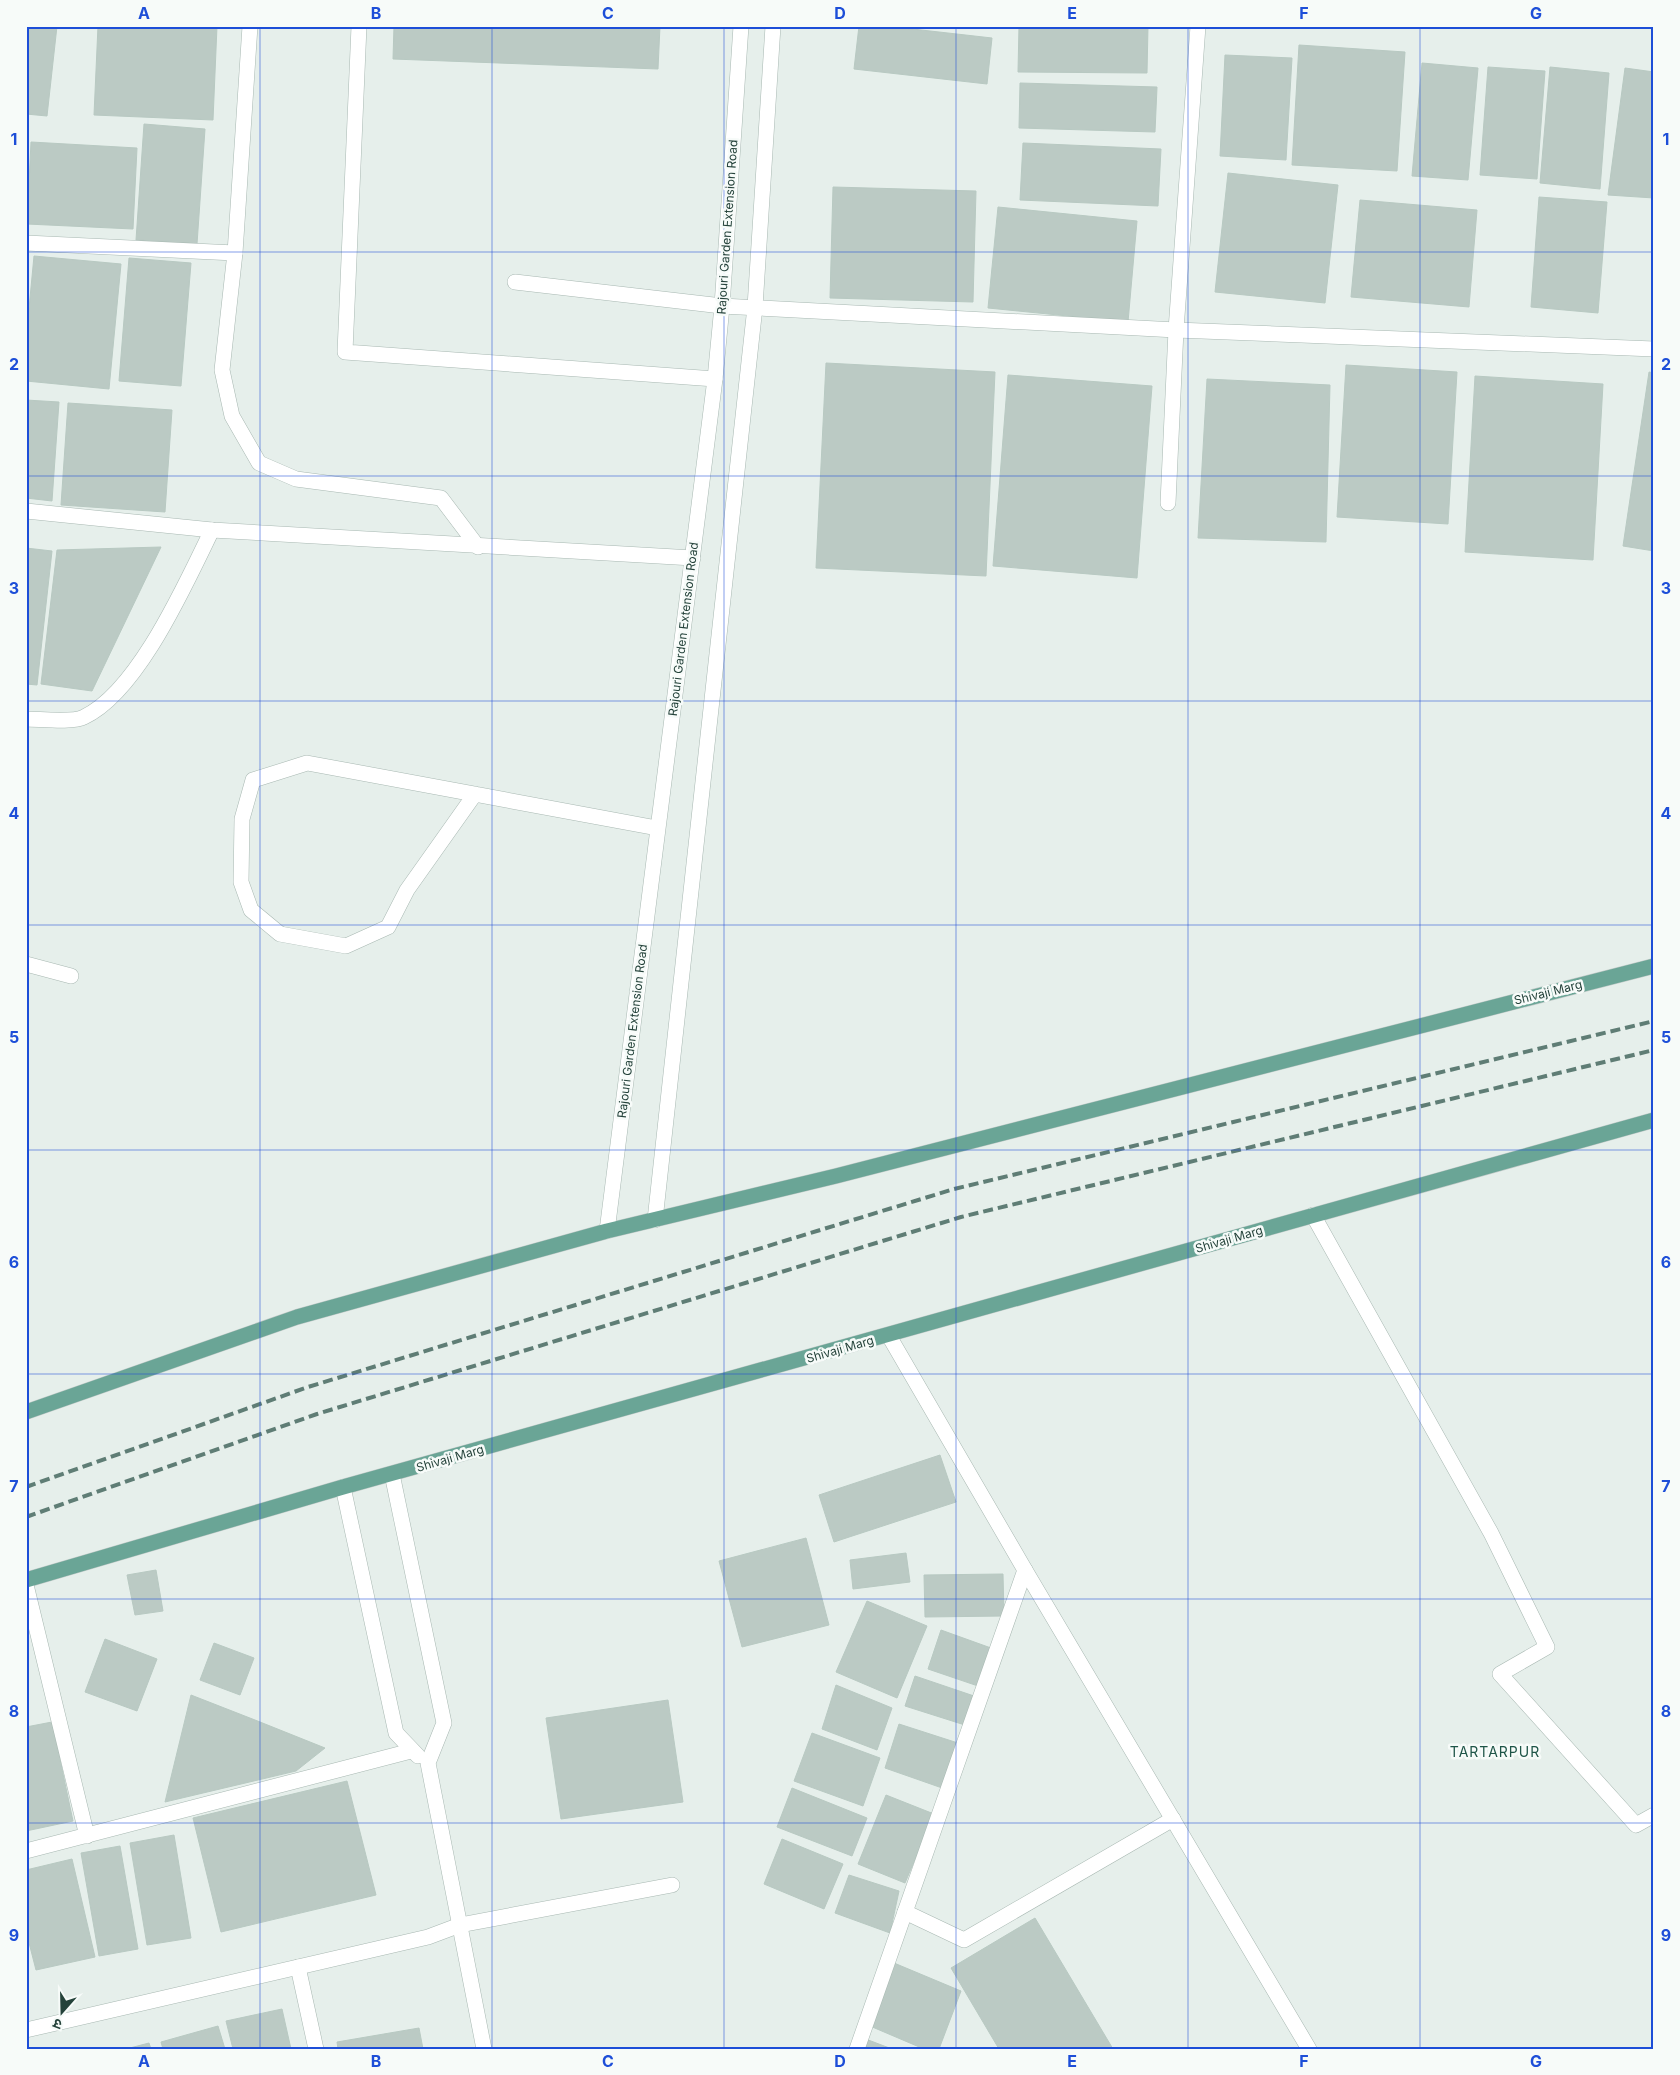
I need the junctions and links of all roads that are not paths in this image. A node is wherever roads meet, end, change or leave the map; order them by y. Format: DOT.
graph roads {
  1 [pos="250,26"];
  2 [pos="359,26"];
  3 [pos="741,26"];
  4 [pos="773,26"];
  5 [pos="1198,26"];
  6 [pos="26,243"];
  7 [pos="235,253"];
  8 [pos="515,282"];
  9 [pos="722,306"];
  10 [pos="756,307"];
  11 [pos="1176,330"];
  12 [pos="1654,349"];
  13 [pos="715,379"];
  14 [pos="1168,503"];
  15 [pos="26,511"];
  16 [pos="212,530"];
  17 [pos="478,547"];
  18 [pos="692,558"];
  19 [pos="26,719"];
  20 [pos="475,794"];
  21 [pos="657,828"];
  22 [pos="26,964"];
  23 [pos="1654,966"];
  24 [pos="71,976"];
  25 [pos="1654,1120"];
  26 [pos="1313,1215"];
  27 [pos="655,1220"];
  28 [pos="607,1231"];
  29 [pos="890,1336"];
  30 [pos="26,1412"];
  31 [pos="392,1474"];
  32 [pos="343,1488"];
  33 [pos="1025,1570"];
  34 [pos="26,1580"];
  35 [pos="26,1585"];
  36 [pos="411,1751"];
  37 [pos="428,1763"];
  38 [pos="1654,1816"];
  39 [pos="1173,1819"];
  40 [pos="87,1836"];
  41 [pos="26,1851"];
  42 [pos="672,1885"];
  43 [pos="905,1912"];
  44 [pos="460,1925"];
  45 [pos="298,1967"];
  46 [pos="26,2030"];
  47 [pos="316,2049"];
  48 [pos="484,2049"];
  49 [pos="857,2049"];
  50 [pos="1309,2049"];
  1 -- 7 [label="street"];
  2 -- 13 [label="street"];
  3 -- 9 [label="street, Rajouri Garden Extension Road"];
  4 -- 10 [label="street"];
  5 -- 11 [label="street"];
  6 -- 7 [label="street"];
  7 -- 17 [label="street"];
  8 -- 9 [label="street"];
  9 -- 10 [label="street"];
  9 -- 13 [label="street, Rajouri Garden Extension Road"];
  10 -- 11 [label="street"];
  10 -- 27 [label="street"];
  11 -- 12 [label="street"];
  11 -- 14 [label="street"];
  13 -- 18 [label="street, Rajouri Garden Extension Road"];
  15 -- 16 [label="street"];
  16 -- 17 [label="street"];
  16 -- 19 [label="street"];
  17 -- 18 [label="street"];
  18 -- 21 [label="street, Rajouri Garden Extension Road"];
  20 -- 20 [label="street"];
  20 -- 21 [label="street"];
  21 -- 28 [label="street, Rajouri Garden Extension Road"];
  22 -- 24 [label="street"];
  23 -- 27 [label="main road, Shivaji Marg"];
  25 -- 26 [label="main road, Shivaji Marg"];
  26 -- 29 [label="main road, Shivaji Marg"];
  26 -- 38 [label="street"];
  27 -- 28 [label="main road, Shivaji Marg"];
  28 -- 30 [label="main road, Shivaji Marg"];
  29 -- 31 [label="main road, Shivaji Marg"];
  29 -- 33 [label="street"];
  31 -- 32 [label="main road, Shivaji Marg"];
  31 -- 37 [label="street"];
  32 -- 34 [label="main road, Shivaji Marg"];
  32 -- 36 [label="street"];
  33 -- 39 [label="street"];
  33 -- 43 [label="street"];
  35 -- 40 [label="street"];
  36 -- 37 [label="street"];
  36 -- 40 [label="street"];
  37 -- 44 [label="street"];
  39 -- 43 [label="street"];
  39 -- 50 [label="street"];
  40 -- 41 [label="street"];
  42 -- 44 [label="street"];
  43 -- 49 [label="street"];
  44 -- 45 [label="street"];
  44 -- 48 [label="street"];
  45 -- 46 [label="street"];
  45 -- 47 [label="street"];
}
